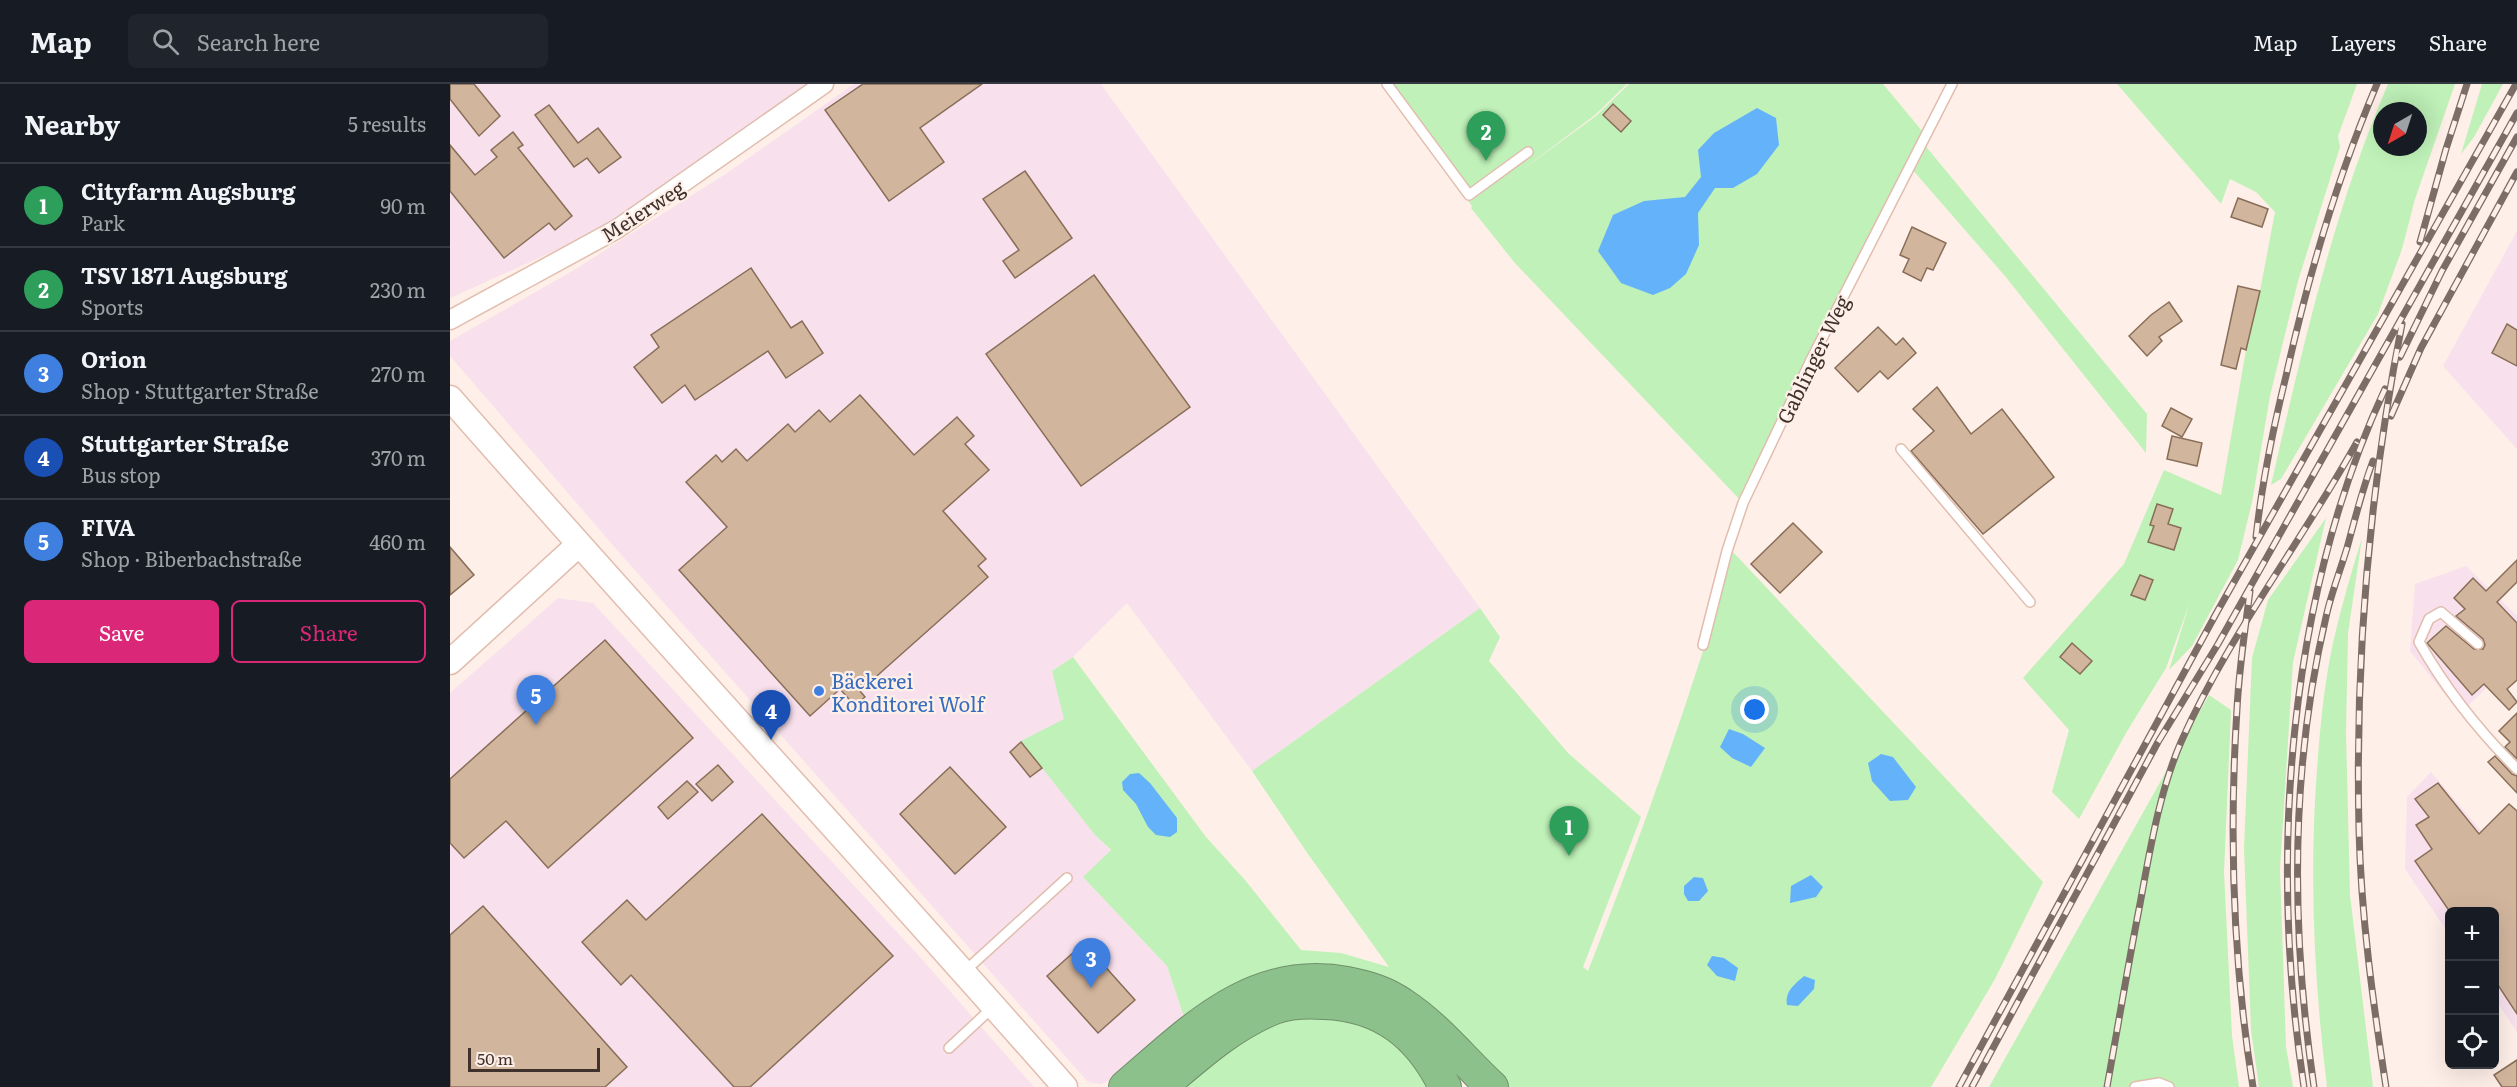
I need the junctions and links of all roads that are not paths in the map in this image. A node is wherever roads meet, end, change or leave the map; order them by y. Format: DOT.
graph roads {
  1 [pos="824,84"];
  2 [pos="1387,84"];
  3 [pos="1952,84"];
  4 [pos="1528,152"];
  5 [pos="450,320"];
  6 [pos="450,399"];
  7 [pos="1901,449"];
  8 [pos="578,545"];
  9 [pos="2030,602"];
  10 [pos="2478,644"];
  11 [pos="1702,645"];
  12 [pos="450,662"];
  13 [pos="2517,769"];
  14 [pos="1067,878"];
  15 [pos="963,972"];
  16 [pos="994,1006"];
  17 [pos="949,1048"];
  18 [pos="1166,1085"];
  19 [pos="1065,1087"];
  20 [pos="1125,1087"];
  21 [pos="1445,1087"];
  22 [pos="1492,1087"];
  23 [pos="2135,1087"];
  24 [pos="2169,1087"];
  1 -- 5 [label="street, Meierweg"];
  2 -- 4 [label="lane"];
  3 -- 11 [label="lane, Gablinger Weg"];
  6 -- 8 [label="main road"];
  7 -- 9 [label="lane"];
  8 -- 12 [label="main road"];
  8 -- 15 [label="main road"];
  10 -- 13 [label="lane"];
  14 -- 15 [label="lane"];
  15 -- 16 [label="main road"];
  16 -- 17 [label="lane"];
  16 -- 19 [label="main road"];
  18 -- 21 [label="highway"];
  20 -- 22 [label="highway"];
  23 -- 24 [label="lane"];
}
